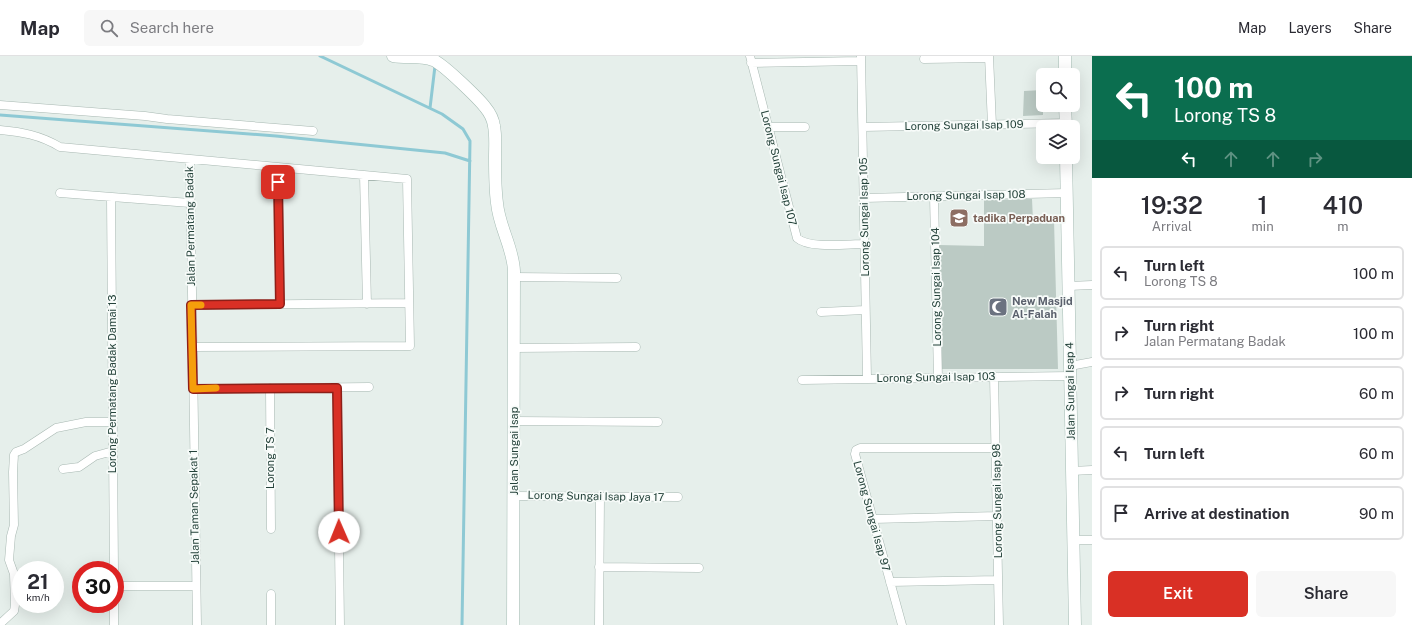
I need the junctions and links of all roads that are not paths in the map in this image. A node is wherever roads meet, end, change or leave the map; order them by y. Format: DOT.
graph roads {
  1 [pos="394,56"];
  2 [pos="1065,56"];
  3 [pos="989,57"];
  4 [pos="434,58"];
  5 [pos="861,59"];
  6 [pos="924,59"];
  7 [pos="751,60"];
  8 [pos="1065,68"];
  9 [pos="0,105"];
  10 [pos="992,125"];
  11 [pos="1036,125"];
  12 [pos="768,127"];
  13 [pos="805,127"];
  14 [pos="863,127"];
  15 [pos="0,130"];
  16 [pos="313,131"];
  17 [pos="190,160"];
  18 [pos="1066,164"];
  19 [pos="278,167"];
  20 [pos="364,175"];
  21 [pos="60,193"];
  22 [pos="1067,193"];
  23 [pos="934,196"];
  24 [pos="111,198"];
  25 [pos="864,198"];
  26 [pos="190,203"];
  27 [pos="864,244"];
  28 [pos="514,277"];
  29 [pos="617,278"];
  30 [pos="1092,285"];
  31 [pos="1069,286"];
  32 [pos="280,304"];
  33 [pos="367,304"];
  34 [pos="409,304"];
  35 [pos="191,305"];
  36 [pos="866,310"];
  37 [pos="821,312"];
  38 [pos="192,346"];
  39 [pos="636,347"];
  40 [pos="514,348"];
  41 [pos="1092,362"];
  42 [pos="1070,371"];
  43 [pos="994,376"];
  44 [pos="867,378"];
  45 [pos="938,378"];
  46 [pos="802,380"];
  47 [pos="369,387"];
  48 [pos="270,388"];
  49 [pos="337,388"];
  50 [pos="193,389"];
  51 [pos="514,420"];
  52 [pos="113,422"];
  53 [pos="658,422"];
  54 [pos="996,448"];
  55 [pos="113,452"];
  56 [pos="63,469"];
  57 [pos="1092,470"];
  58 [pos="1072,471"];
  59 [pos="514,496"];
  60 [pos="600,497"];
  61 [pos="678,497"];
  62 [pos="998,516"];
  63 [pos="873,519"];
  64 [pos="271,529"];
  65 [pos="1073,540"];
  66 [pos="1092,540"];
  67 [pos="114,561"];
  68 [pos="599,567"];
  69 [pos="699,568"];
  70 [pos="998,580"];
  71 [pos="890,582"];
  72 [pos="124,586"];
  73 [pos="196,586"];
  74 [pos="271,594"];
  75 [pos="114,613"];
  76 [pos="1,625"];
  77 [pos="114,625"];
  78 [pos="197,625"];
  79 [pos="271,625"];
  80 [pos="340,625"];
  81 [pos="514,625"];
  82 [pos="599,625"];
  83 [pos="902,625"];
  84 [pos="999,625"];
  85 [pos="1075,625"];
  1 -- 4 [label="street"];
  2 -- 8 [label="street"];
  3 -- 6 [label="street"];
  3 -- 10 [label="street"];
  4 -- 28 [label="street, Jalan Sungai Isap"];
  5 -- 7 [label="street"];
  5 -- 14 [label="street, Lorong Sungai Isap 105"];
  7 -- 12 [label="street, Lorong Sungai Isap 107"];
  9 -- 16 [label="street"];
  10 -- 11 [label="street, Lorong Sungai Isap 109"];
  10 -- 14 [label="street, Lorong Sungai Isap 109"];
  12 -- 13 [label="street"];
  12 -- 27 [label="street, Lorong Sungai Isap 107"];
  14 -- 25 [label="street, Lorong Sungai Isap 105"];
  15 -- 17 [label="street"];
  17 -- 19 [label="street"];
  17 -- 26 [label="street, Jalan Permatang Badak"];
  18 -- 22 [label="street, Jalan Sungai Isap 4"];
  19 -- 20 [label="street"];
  19 -- 32 [label="street"];
  20 -- 33 [label="street"];
  20 -- 34 [label="street"];
  21 -- 24 [label="street"];
  22 -- 23 [label="street, Lorong Sungai Isap 108"];
  22 -- 31 [label="street, Jalan Sungai Isap 4"];
  23 -- 25 [label="street, Lorong Sungai Isap 108"];
  23 -- 45 [label="street, Lorong Sungai Isap 104"];
  24 -- 26 [label="street"];
  24 -- 52 [label="street, Lorong Permatang Badak Damai 13"];
  25 -- 27 [label="street, Lorong Sungai Isap 105"];
  26 -- 35 [label="street, Jalan Permatang Badak"];
  27 -- 36 [label="street, Lorong Sungai Isap 105"];
  28 -- 29 [label="street"];
  28 -- 40 [label="street, Jalan Sungai Isap"];
  30 -- 31 [label="street"];
  31 -- 42 [label="street, Jalan Sungai Isap 4"];
  32 -- 33 [label="street"];
  32 -- 35 [label="street"];
  33 -- 34 [label="street"];
  34 -- 38 [label="street"];
  35 -- 38 [label="street, Jalan Permatang Badak"];
  36 -- 37 [label="street"];
  36 -- 44 [label="street, Lorong Sungai Isap 105"];
  38 -- 50 [label="street, Jalan Permatang Badak"];
  39 -- 40 [label="street"];
  40 -- 51 [label="street, Jalan Sungai Isap"];
  41 -- 42 [label="street, Lorong Sungai Isap 103"];
  42 -- 43 [label="street, Lorong Sungai Isap 103"];
  42 -- 58 [label="street, Jalan Sungai Isap 4"];
  43 -- 45 [label="street, Lorong Sungai Isap 103"];
  43 -- 54 [label="street, Lorong Sungai Isap 98"];
  44 -- 45 [label="street, Lorong Sungai Isap 103"];
  44 -- 46 [label="street, Lorong Sungai Isap 103"];
  47 -- 49 [label="street"];
  48 -- 49 [label="street"];
  48 -- 50 [label="street"];
  48 -- 64 [label="street, Lorong TS 7"];
  49 -- 80 [label="street"];
  50 -- 73 [label="street, Jalan Taman Sepakat 1"];
  51 -- 53 [label="street"];
  51 -- 59 [label="street, Jalan Sungai Isap"];
  52 -- 55 [label="street, Lorong Permatang Badak Damai 13"];
  52 -- 76 [label="street"];
  54 -- 62 [label="street, Lorong Sungai Isap 98"];
  54 -- 63 [label="street, Lorong Sungai Isap 97"];
  55 -- 56 [label="street"];
  55 -- 67 [label="street, Lorong Permatang Badak Damai 13"];
  57 -- 58 [label="street"];
  58 -- 65 [label="street, Jalan Sungai Isap 4"];
  59 -- 60 [label="street, Lorong Sungai Isap Jaya 17"];
  59 -- 81 [label="street, Jalan Sungai Isap"];
  60 -- 61 [label="street, Lorong Sungai Isap Jaya 17"];
  60 -- 68 [label="street"];
  62 -- 63 [label="street"];
  62 -- 70 [label="street, Lorong Sungai Isap 98"];
  63 -- 71 [label="street, Lorong Sungai Isap 97"];
  65 -- 66 [label="street"];
  65 -- 85 [label="street, Jalan Sungai Isap 4"];
  68 -- 69 [label="street"];
  68 -- 82 [label="street"];
  70 -- 71 [label="street"];
  70 -- 84 [label="street, Lorong Sungai Isap 98"];
  71 -- 83 [label="street, Lorong Sungai Isap 97"];
  72 -- 73 [label="street"];
  73 -- 78 [label="street, Jalan Taman Sepakat 1"];
  74 -- 79 [label="street"];
  75 -- 77 [label="street"];
}
